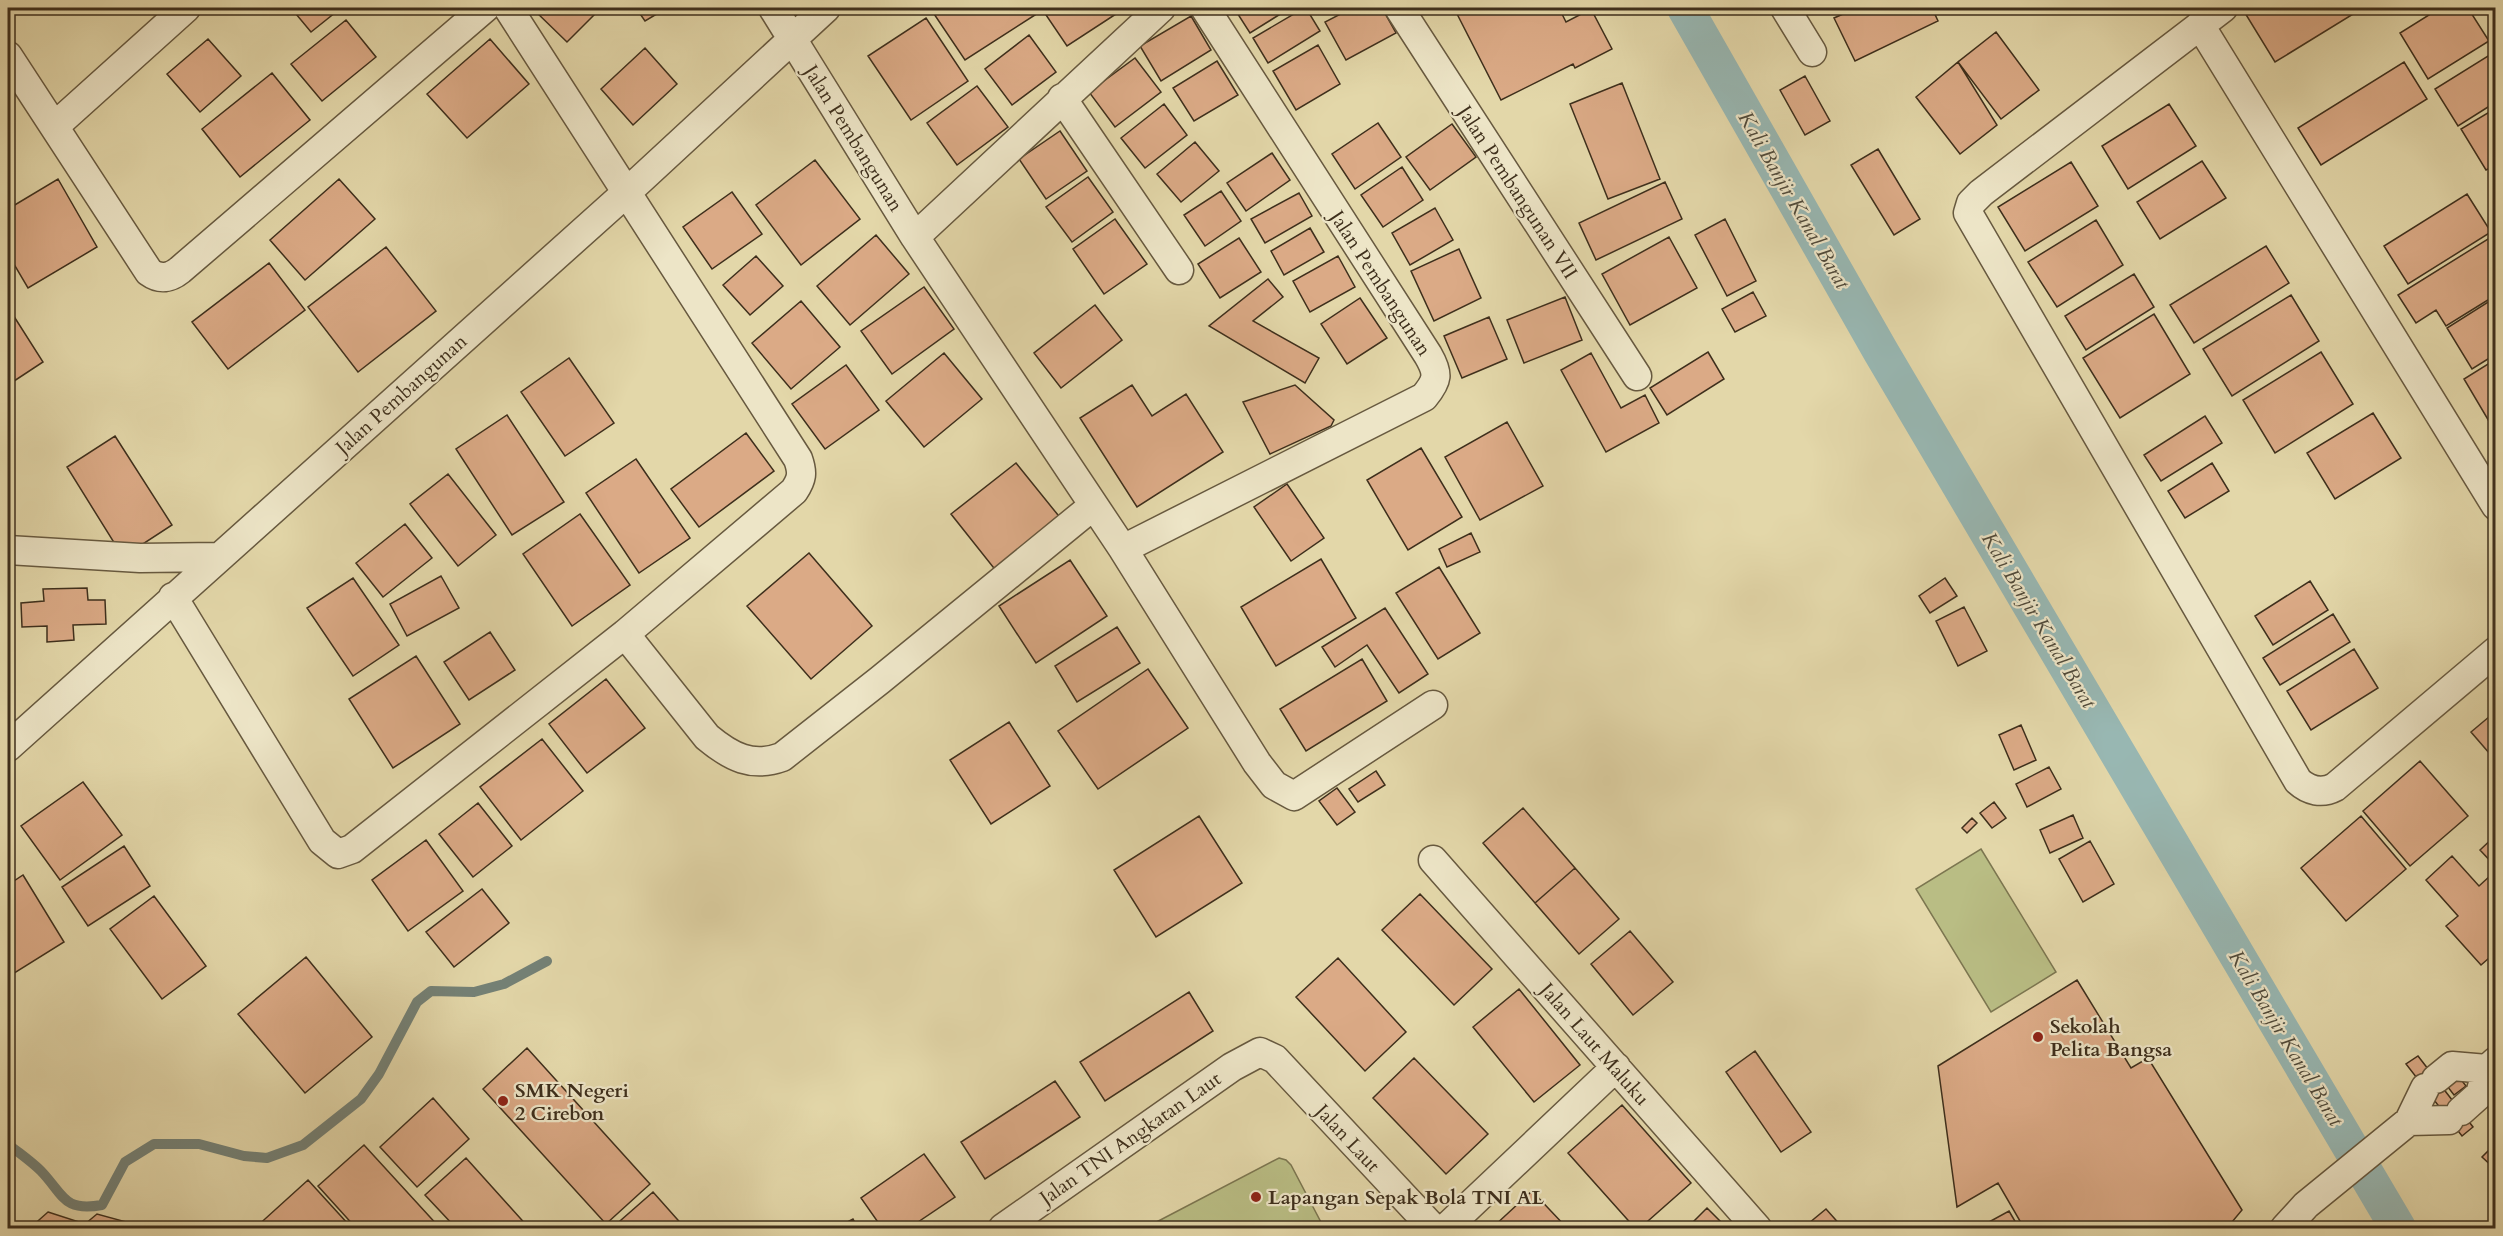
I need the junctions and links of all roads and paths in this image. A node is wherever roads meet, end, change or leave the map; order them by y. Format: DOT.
graph roads {
  1 [pos="186,8"];
  2 [pos="484,8"];
  3 [pos="508,8"];
  4 [pos="773,8"];
  5 [pos="826,8"];
  6 [pos="1161,8"];
  7 [pos="1205,8"];
  8 [pos="1399,8"];
  9 [pos="1785,8"];
  10 [pos="2223,8"];
  11 [pos="2200,26"];
  12 [pos="792,39"];
  13 [pos="1812,52"];
  14 [pos="8,56"];
  15 [pos="1062,98"];
  16 [pos="55,126"];
  17 [pos="626,193"];
  18 [pos="915,237"];
  19 [pos="1179,270"];
  20 [pos="1637,376"];
  21 [pos="1094,506"];
  22 [pos="2496,507"];
  23 [pos="1123,549"];
  24 [pos="8,550"];
  25 [pos="218,557"];
  26 [pos="173,597"];
  27 [pos="625,634"];
  28 [pos="2496,651"];
  29 [pos="1434,705"];
  30 [pos="8,747"];
  31 [pos="1433,860"];
  32 [pos="1260,1052"];
  33 [pos="2491,1065"];
  34 [pos="1616,1067"];
  35 [pos="2409,1121"];
  36 [pos="1003,1228"];
  37 [pos="1433,1228"];
  38 [pos="1446,1228"];
  39 [pos="1757,1228"];
  40 [pos="2285,1228"];
  1 -- 16 [label="street"];
  2 -- 16 [label="street"];
  3 -- 17 [label="street"];
  4 -- 12 [label="street, Jalan Pembangunan"];
  5 -- 12 [label="street, Jalan Pembangunan"];
  6 -- 15 [label="street, Jalan Pembangunan"];
  7 -- 23 [label="street, Jalan Pembangunan"];
  8 -- 20 [label="street, Jalan Pembangunan VII"];
  9 -- 13 [label="street"];
  10 -- 11 [label="street"];
  11 -- 22 [label="street"];
  11 -- 28 [label="street"];
  12 -- 17 [label="street, Jalan Pembangunan"];
  12 -- 18 [label="street, Jalan Pembangunan"];
  14 -- 16 [label="street"];
  15 -- 18 [label="street, Jalan Pembangunan"];
  15 -- 19 [label="street"];
  17 -- 25 [label="street, Jalan Pembangunan"];
  17 -- 27 [label="street"];
  18 -- 21 [label="street, Jalan Pembangunan"];
  21 -- 23 [label="street, Jalan Pembangunan"];
  21 -- 27 [label="street"];
  23 -- 29 [label="street, Jalan Pembangunan"];
  24 -- 25 [label="street"];
  25 -- 26 [label="street, Jalan Pembangunan"];
  26 -- 27 [label="street"];
  26 -- 30 [label="street, Jalan Pembangunan"];
  31 -- 34 [label="street, Jalan Laut Maluku"];
  32 -- 36 [label="street, Jalan TNI Angkatan Laut"];
  32 -- 37 [label="street, Jalan Laut"];
  33 -- 35 [label="street"];
  33 -- 35 [label="street"];
  34 -- 38 [label="street"];
  34 -- 39 [label="street, Jalan Laut Maluku"];
  35 -- 40 [label="street"];
}
